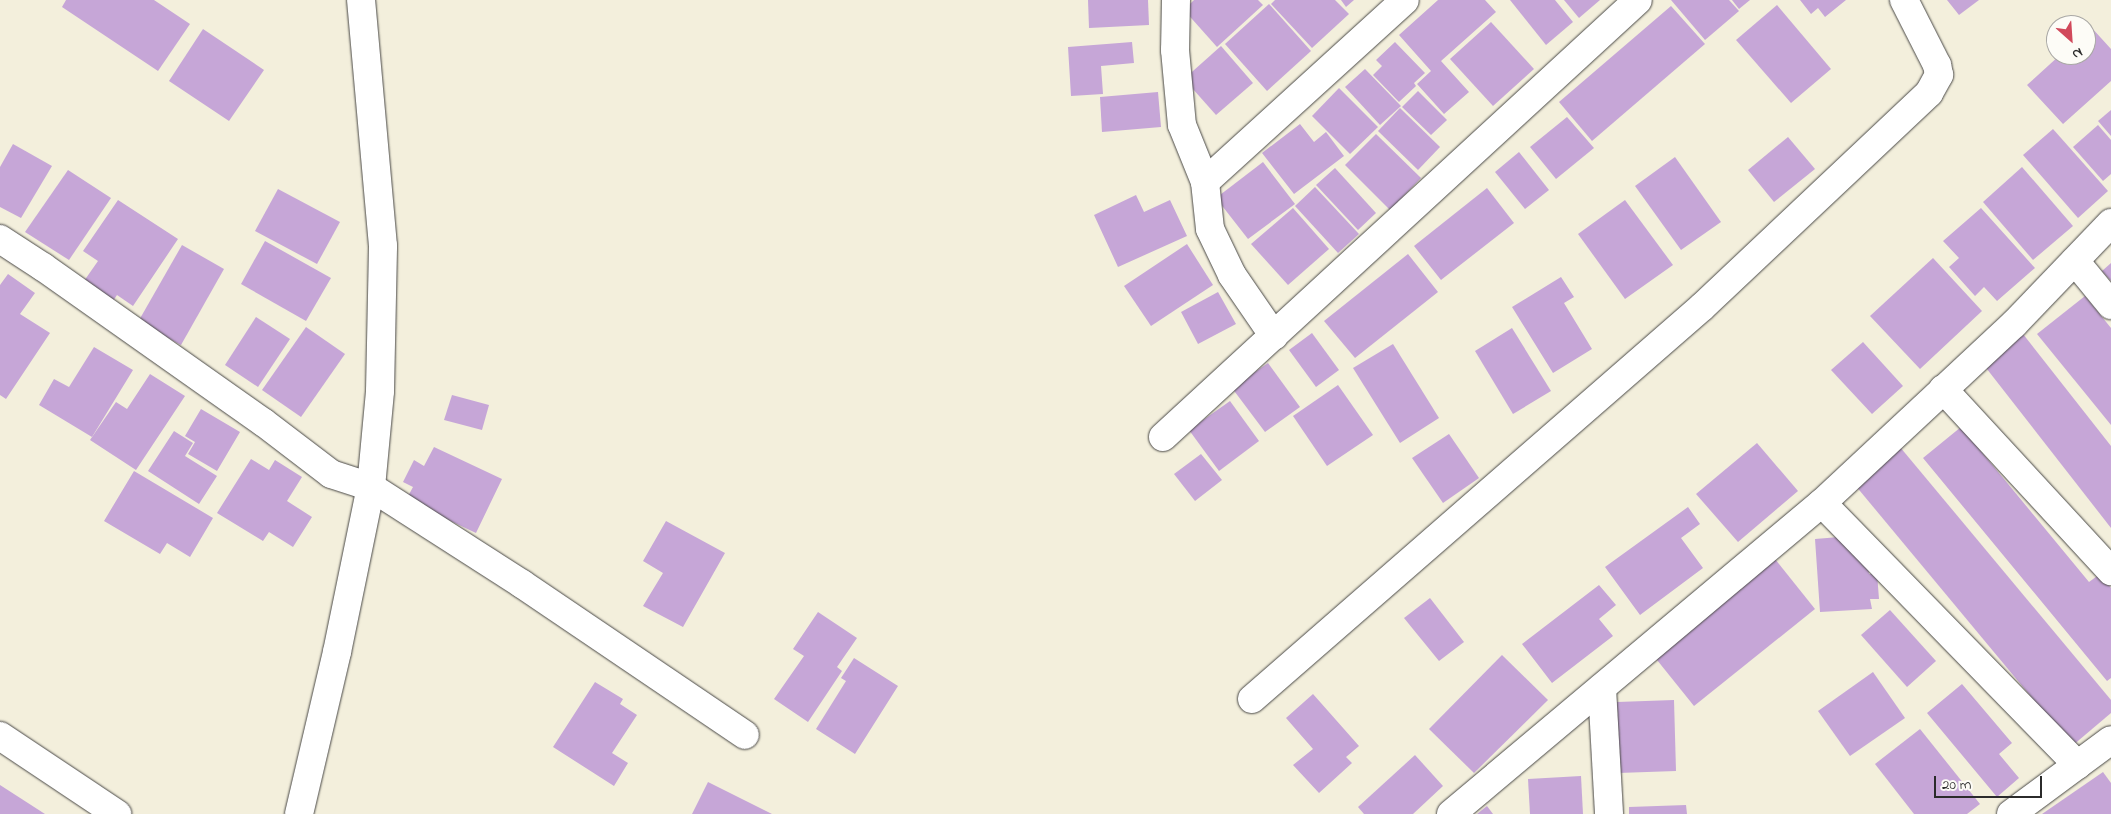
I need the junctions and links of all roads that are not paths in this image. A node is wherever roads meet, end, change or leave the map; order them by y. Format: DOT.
graph roads {
  1 [pos="361,0"];
  2 [pos="1176,0"];
  3 [pos="1405,0"];
  4 [pos="1638,0"];
  5 [pos="1904,0"];
  6 [pos="1205,182"];
  7 [pos="2111,223"];
  8 [pos="0,239"];
  9 [pos="2075,260"];
  10 [pos="2111,305"];
  11 [pos="1274,336"];
  12 [pos="1943,389"];
  13 [pos="1164,437"];
  14 [pos="371,487"];
  15 [pos="1822,503"];
  16 [pos="2111,571"];
  17 [pos="1602,688"];
  18 [pos="1252,699"];
  19 [pos="745,735"];
  20 [pos="0,736"];
  21 [pos="2111,740"];
  22 [pos="2078,765"];
  23 [pos="116,814"];
  24 [pos="299,814"];
  25 [pos="1452,814"];
  26 [pos="1609,814"];
  27 [pos="2011,814"];
  1 -- 14 [label="street"];
  2 -- 6 [label="street"];
  3 -- 6 [label="street"];
  4 -- 11 [label="street"];
  5 -- 18 [label="street"];
  6 -- 11 [label="street"];
  7 -- 9 [label="street"];
  8 -- 14 [label="street"];
  9 -- 10 [label="street"];
  9 -- 12 [label="street"];
  11 -- 13 [label="street"];
  12 -- 15 [label="street"];
  12 -- 16 [label="street"];
  14 -- 19 [label="street"];
  14 -- 24 [label="street"];
  15 -- 17 [label="street"];
  15 -- 22 [label="street"];
  17 -- 25 [label="street"];
  17 -- 26 [label="street"];
  20 -- 23 [label="street"];
  21 -- 22 [label="street"];
  22 -- 27 [label="street"];
}
